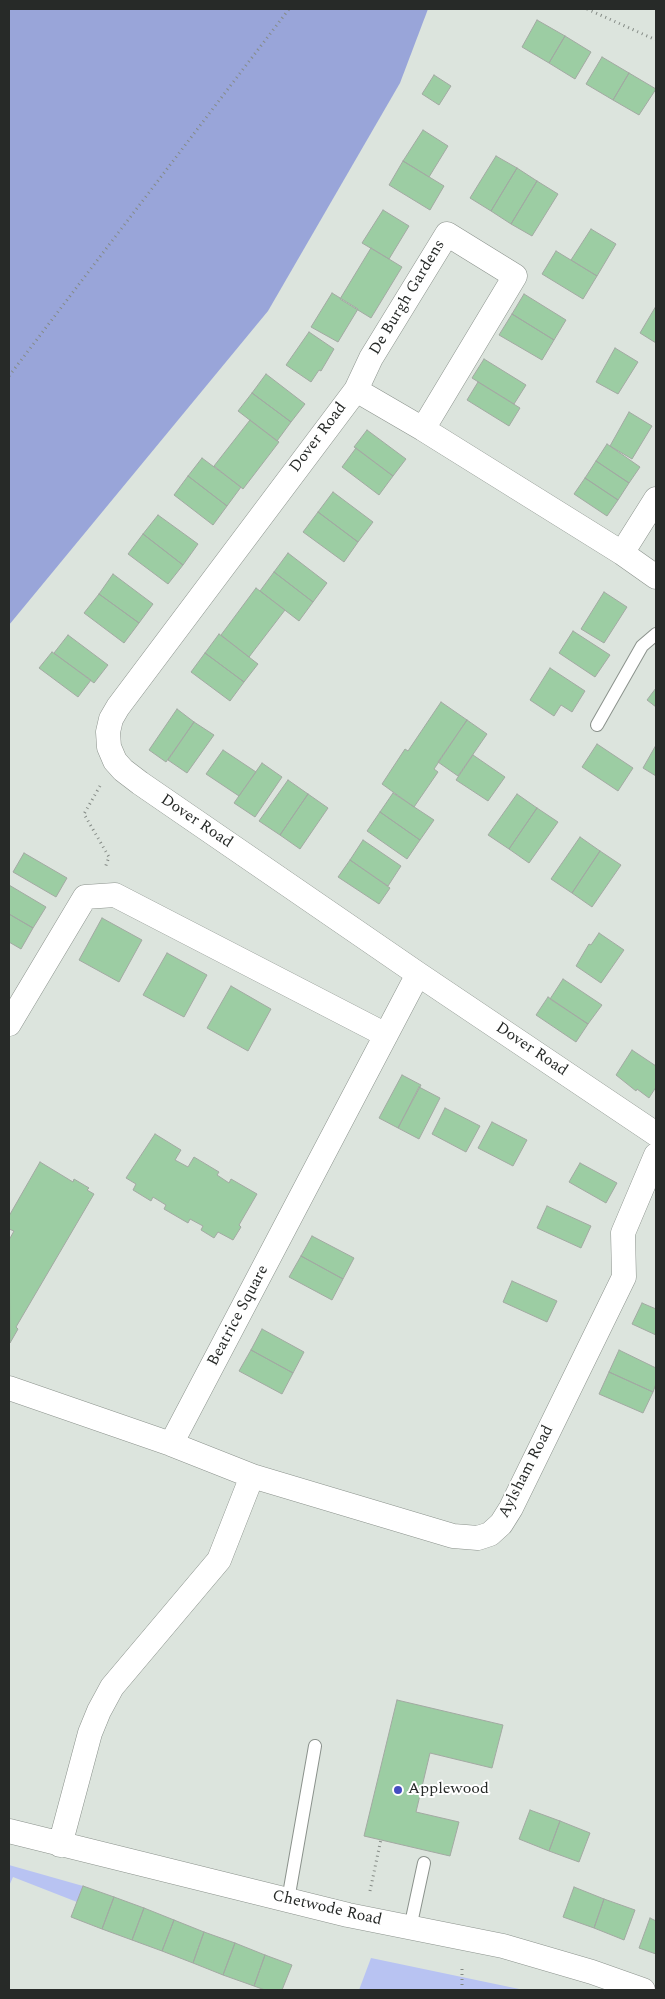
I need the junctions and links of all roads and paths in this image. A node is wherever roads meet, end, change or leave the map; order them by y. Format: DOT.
graph roads {
  1 [pos="289,9"];
  2 [pos="587,9"];
  3 [pos="656,40"];
  4 [pos="9,376"];
  5 [pos="356,390"];
  6 [pos="423,429"];
  7 [pos="656,500"];
  8 [pos="622,553"];
  9 [pos="656,577"];
  10 [pos="656,634"];
  11 [pos="597,725"];
  12 [pos="115,761"];
  13 [pos="94,896"];
  14 [pos="418,974"];
  15 [pos="9,1024"];
  16 [pos="386,1036"];
  17 [pos="656,1134"];
  18 [pos="656,1155"];
  19 [pos="9,1388"];
  20 [pos="172,1444"];
  21 [pos="252,1476"];
  22 [pos="315,1746"];
  23 [pos="9,1831"];
  24 [pos="381,1840"];
  25 [pos="60,1845"];
  26 [pos="424,1863"];
  27 [pos="288,1900"];
  28 [pos="364,1918"];
  29 [pos="410,1928"];
  30 [pos="589,1981"];
  31 [pos="643,1990"];
  1 -- 4 [label="path"];
  2 -- 3 [label="path"];
  5 -- 6 [label="street"];
  5 -- 6 [label="street, De Burgh Gardens"];
  5 -- 12 [label="street, Dover Road"];
  6 -- 8 [label="street"];
  7 -- 8 [label="street"];
  8 -- 9 [label="street"];
  10 -- 11 [label="lane"];
  12 -- 13 [label="path"];
  12 -- 14 [label="street, Dover Road"];
  13 -- 15 [label="street"];
  13 -- 16 [label="street"];
  14 -- 16 [label="street, Beatrice Square"];
  14 -- 17 [label="street, Dover Road"];
  16 -- 20 [label="street, Beatrice Square"];
  18 -- 21 [label="street, Aylsham Road"];
  19 -- 20 [label="street"];
  20 -- 21 [label="street, Aylsham Road"];
  21 -- 25 [label="street"];
  22 -- 27 [label="lane"];
  23 -- 25 [label="street, Chetwode Road"];
  24 -- 28 [label="path"];
  25 -- 27 [label="street, Chetwode Road"];
  26 -- 29 [label="lane"];
  27 -- 28 [label="street, Chetwode Road"];
  28 -- 29 [label="street, Chetwode Road"];
  29 -- 30 [label="street, Chetwode Road"];
  30 -- 31 [label="street, Chetwode Road"];
}
